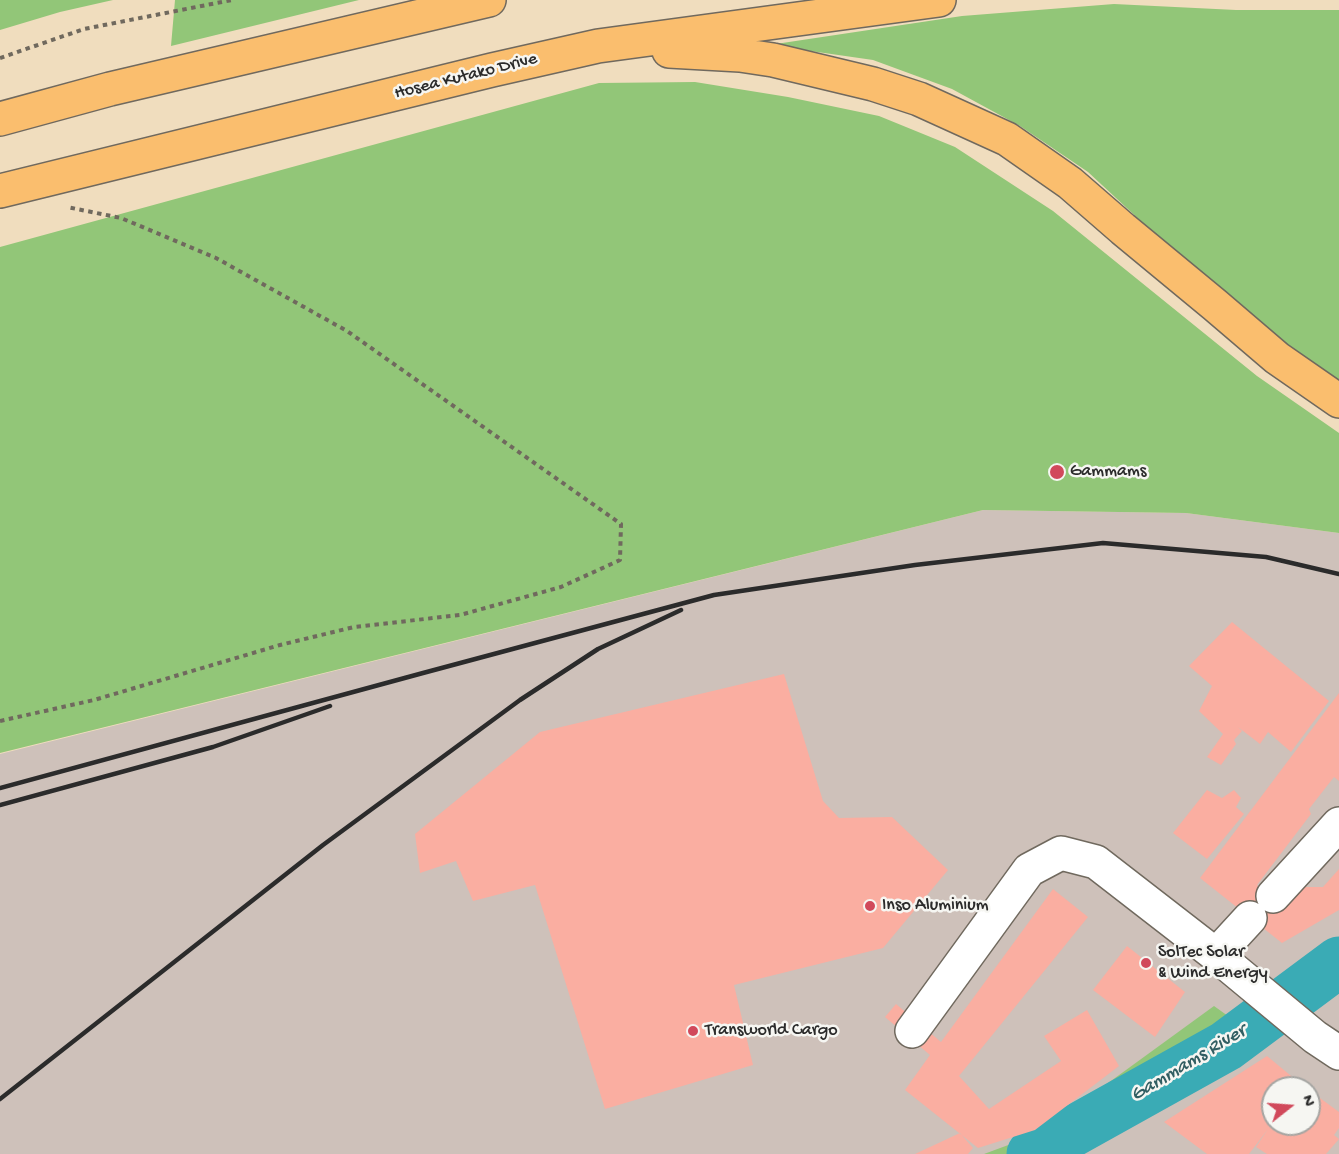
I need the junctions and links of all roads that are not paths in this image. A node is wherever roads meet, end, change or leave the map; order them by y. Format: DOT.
graph roads {
  1 [pos="489,0"];
  2 [pos="939,0"];
  3 [pos="598,46"];
  4 [pos="0,119"];
  5 [pos="0,191"];
  6 [pos="1339,401"];
  7 [pos="1339,824"];
  8 [pos="1273,896"];
  9 [pos="1250,918"];
  10 [pos="1216,955"];
  11 [pos="912,1031"];
  12 [pos="1327,1045"];
  1 -- 4 [label="main road"];
  2 -- 3 [label="main road, Hosea Kutako Drive"];
  3 -- 5 [label="main road, Hosea Kutako Drive"];
  3 -- 6 [label="main road"];
  7 -- 8 [label="lane"];
  9 -- 10 [label="lane"];
  10 -- 11 [label="lane"];
  10 -- 12 [label="lane"];
}
